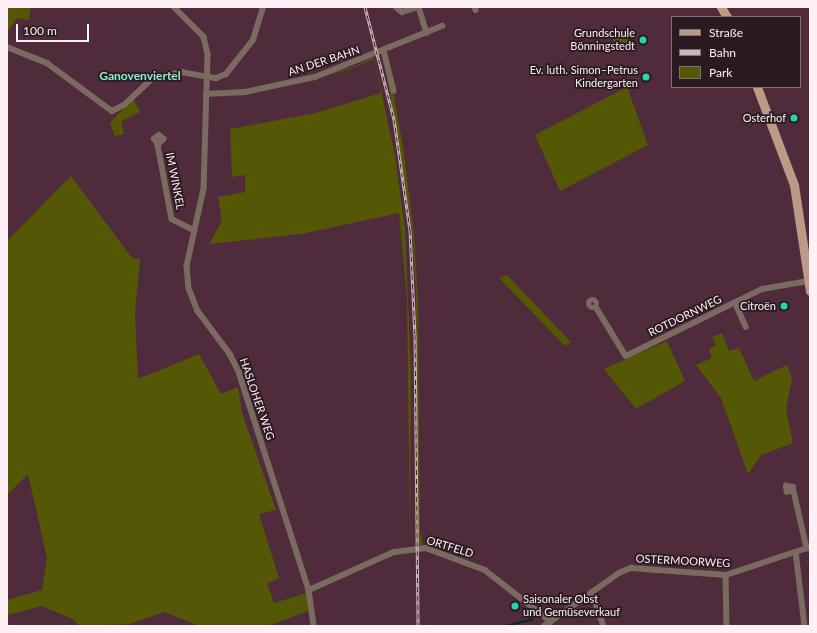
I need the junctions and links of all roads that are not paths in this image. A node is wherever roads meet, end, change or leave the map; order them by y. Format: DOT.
graph roads {
  1 [pos="174,7"];
  2 [pos="263,7"];
  3 [pos="396,7"];
  4 [pos="418,7"];
  5 [pos="721,7"];
  6 [pos="726,16"];
  7 [pos="442,26"];
  8 [pos="427,33"];
  9 [pos="7,47"];
  10 [pos="384,51"];
  11 [pos="208,77"];
  12 [pos="757,88"];
  13 [pos="394,91"];
  14 [pos="206,94"];
  15 [pos="158,145"];
  16 [pos="194,230"];
  17 [pos="809,281"];
  18 [pos="810,291"];
  19 [pos="735,302"];
  20 [pos="596,307"];
  21 [pos="746,327"];
  22 [pos="793,491"];
  23 [pos="809,547"];
  24 [pos="796,552"];
  25 [pos="726,575"];
  26 [pos="310,590"];
  27 [pos="592,592"];
  28 [pos="550,621"];
  29 [pos="314,626"];
  30 [pos="544,626"];
  31 [pos="604,626"];
  32 [pos="727,626"];
  33 [pos="805,626"];
  1 -- 11 [label="street, HASLOHER WEG"];
  2 -- 11 [label="street"];
  3 -- 4 [label="street"];
  4 -- 8 [label="street"];
  5 -- 6 [label="main road"];
  7 -- 8 [label="street, AN DER BAHN"];
  8 -- 10 [label="street, AN DER BAHN"];
  9 -- 11 [label="street"];
  10 -- 13 [label="street"];
  10 -- 14 [label="street, AN DER BAHN"];
  11 -- 14 [label="street, HASLOHER WEG"];
  12 -- 17 [label="main road"];
  14 -- 16 [label="street, HASLOHER WEG"];
  15 -- 16 [label="street, IM WINKEL"];
  16 -- 26 [label="street, HASLOHER WEG"];
  17 -- 18 [label="main road"];
  17 -- 19 [label="street, ROTDORNWEG"];
  19 -- 20 [label="street, ROTDORNWEG"];
  19 -- 21 [label="street"];
  22 -- 23 [label="street"];
  23 -- 24 [label="street, OSTERMOORWEG"];
  24 -- 25 [label="street, OSTERMOORWEG"];
  24 -- 33 [label="street"];
  25 -- 27 [label="street, OSTERMOORWEG"];
  25 -- 32 [label="street"];
  26 -- 28 [label="street, ORTFELD"];
  26 -- 29 [label="street, HASLOHER WEG"];
  27 -- 28 [label="street, OSTERMOORWEG"];
  27 -- 31 [label="street"];
  28 -- 30 [label="street, OSTERMOORWEG"];
}
